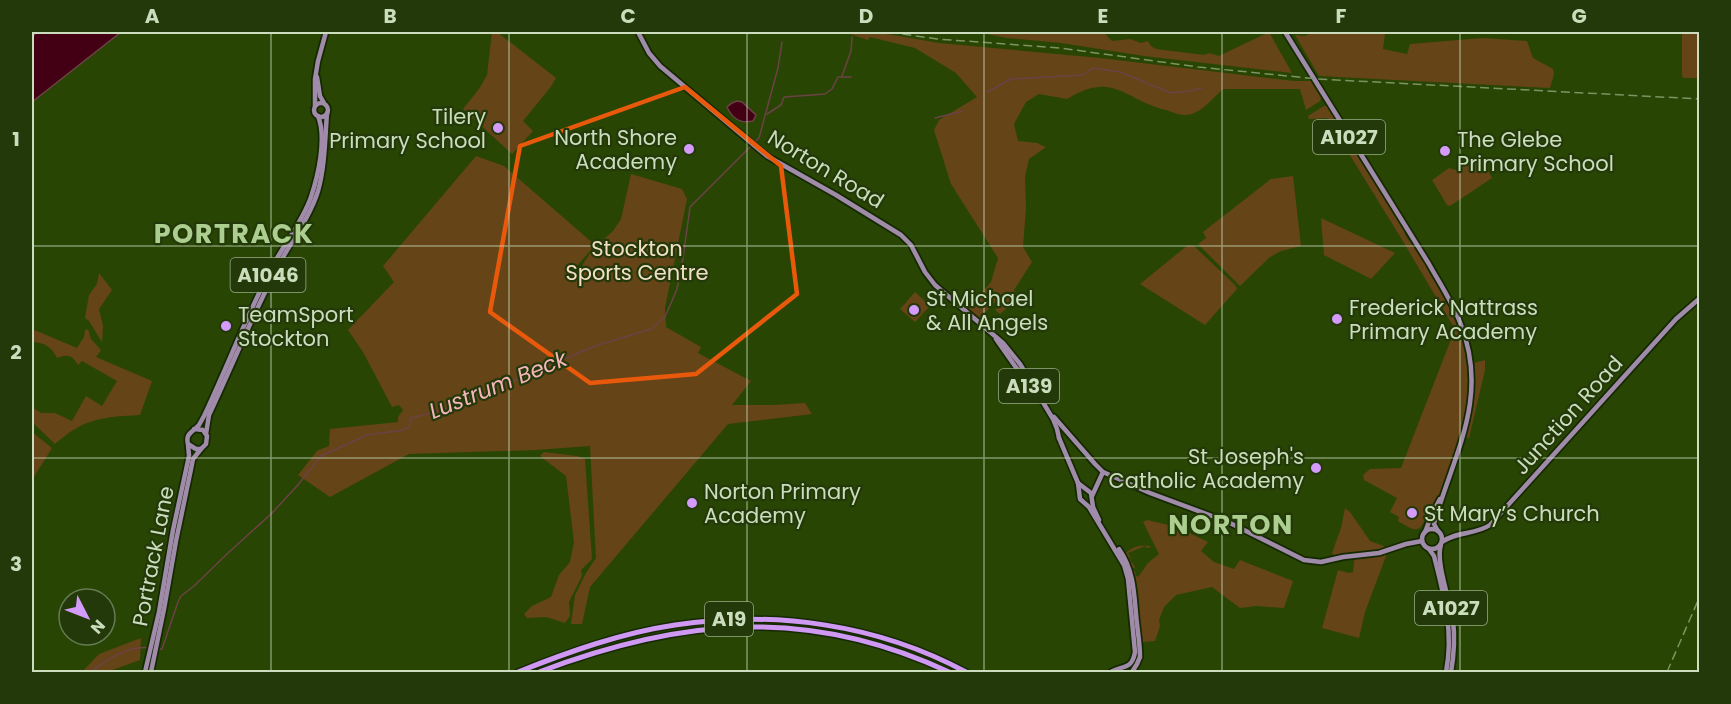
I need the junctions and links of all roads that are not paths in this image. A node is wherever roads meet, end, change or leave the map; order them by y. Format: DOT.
graph roads {
  1 [pos="326,32"];
  2 [pos="638,32"];
  3 [pos="1285,32"];
  4 [pos="316,74"];
  5 [pos="325,104"];
  6 [pos="315,106"];
  7 [pos="327,113"];
  8 [pos="318,117"];
  9 [pos="1700,298"];
  10 [pos="994,337"];
  11 [pos="1047,409"];
  12 [pos="194,429"];
  13 [pos="206,434"];
  14 [pos="1059,438"];
  15 [pos="189,444"];
  16 [pos="201,448"];
  17 [pos="1103,472"];
  18 [pos="1088,492"];
  19 [pos="1443,494"];
  20 [pos="1085,503"];
  21 [pos="1425,532"];
  22 [pos="1439,532"];
  23 [pos="1450,536"];
  24 [pos="1422,541"];
  25 [pos="1441,543"];
  26 [pos="1429,549"];
  27 [pos="154,646"];
  28 [pos="153,654"];
  29 [pos="941,660"];
  30 [pos="1121,671"];
  31 [pos="145,672"];
  32 [pos="151,672"];
  33 [pos="518,672"];
  34 [pos="539,672"];
  35 [pos="947,672"];
  36 [pos="966,672"];
  37 [pos="972,672"];
  38 [pos="1112,672"];
  39 [pos="1132,672"];
  40 [pos="1449,672"];
  1 -- 4 [label="main road, A1046"];
  2 -- 10 [label="main road, Norton Road / A139"];
  3 -- 19 [label="main road, A1027"];
  4 -- 5 [label="main road, A1046"];
  4 -- 6 [label="main road, A1046"];
  5 -- 6 [label="main road"];
  5 -- 7 [label="main road, A1046"];
  6 -- 8 [label="main road, A1046"];
  7 -- 8 [label="main road"];
  7 -- 13 [label="main road, Portrack Lane / A1046"];
  8 -- 12 [label="main road, Portrack Lane / A1046"];
  9 -- 23 [label="main road, Junction Road"];
  10 -- 11 [label="main road, Norton Road / A139"];
  10 -- 14 [label="main road, Norton Road / A139"];
  11 -- 14 [label="main road, Norton Road / A139"];
  11 -- 17 [label="main road"];
  12 -- 13 [label="main road"];
  12 -- 15 [label="main road, Portrack Lane / A1046"];
  13 -- 16 [label="main road, Portrack Lane / A1046"];
  14 -- 18 [label="main road, Norton Road / A139"];
  15 -- 16 [label="main road"];
  15 -- 27 [label="main road, Portrack Lane / A1046"];
  16 -- 27 [label="main road, Portrack Lane / A1046"];
  17 -- 18 [label="main road"];
  17 -- 24 [label="main road"];
  18 -- 20 [label="main road"];
  18 -- 20 [label="main road, A139"];
  18 -- 39 [label="main road, Norton Road / A139"];
  19 -- 21 [label="main road, A1027"];
  19 -- 22 [label="main road, A1027"];
  20 -- 30 [label="main road, A139"];
  21 -- 22 [label="main road"];
  21 -- 24 [label="main road, A1027"];
  22 -- 23 [label="main road"];
  22 -- 25 [label="main road, A1027"];
  23 -- 25 [label="main road, Junction Road"];
  24 -- 26 [label="main road, A1027"];
  25 -- 26 [label="main road"];
  25 -- 40 [label="main road, A1027"];
  26 -- 40 [label="main road, A1027"];
  27 -- 28 [label="main road, Portrack Lane / A1046"];
  28 -- 31 [label="main road, Portrack Lane / A1046"];
  28 -- 32 [label="main road, Portrack Lane / A1046"];
  29 -- 33 [label="highway, A19"];
  29 -- 36 [label="highway, A19"];
  29 -- 37 [label="highway"];
  30 -- 38 [label="main road, A139"];
  34 -- 35 [label="highway, A19"];
}
